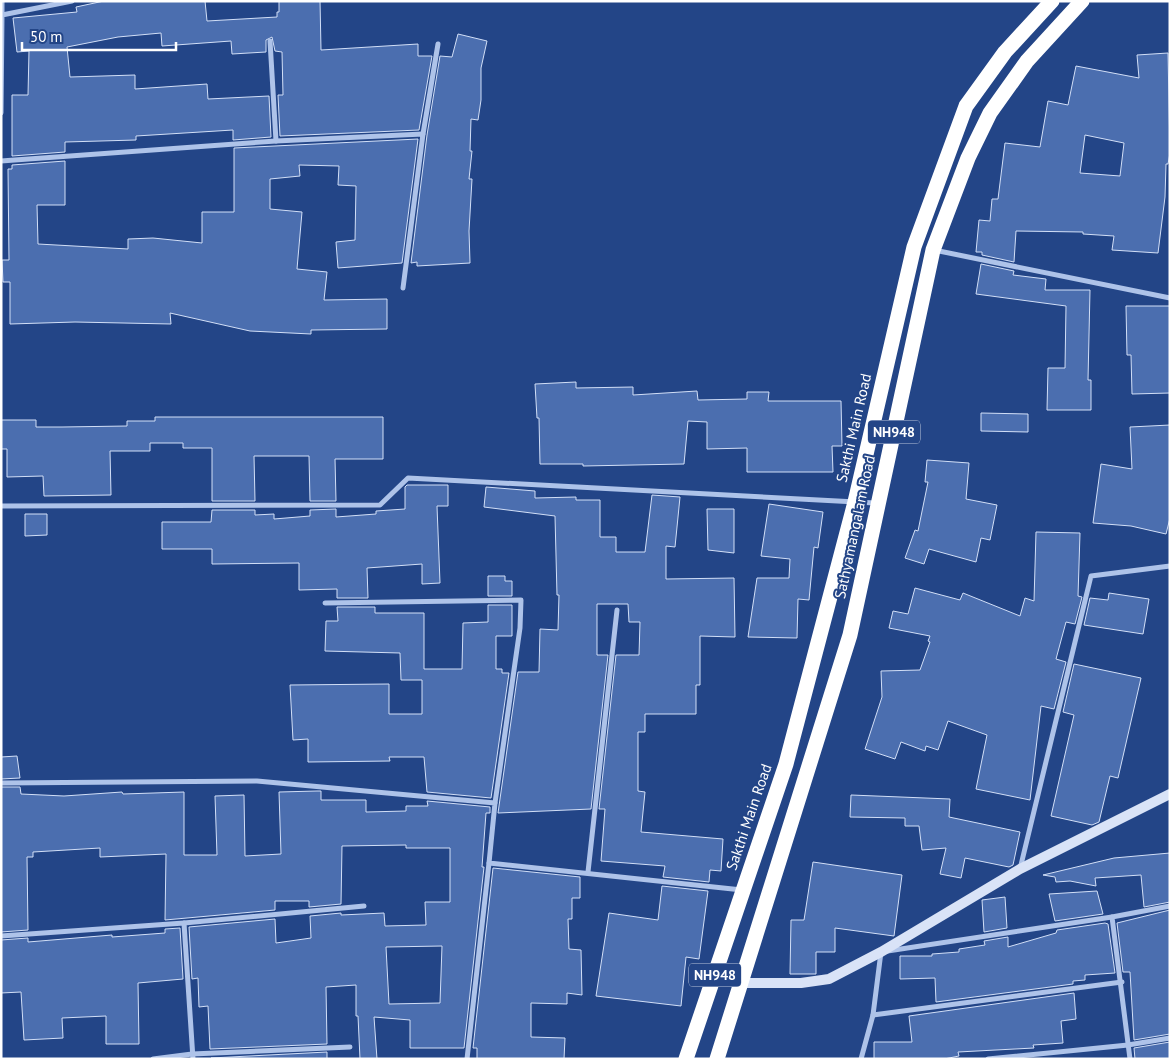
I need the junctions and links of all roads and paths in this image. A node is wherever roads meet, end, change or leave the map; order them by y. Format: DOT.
graph roads {
  1 [pos="2,1"];
  2 [pos="72,1"];
  3 [pos="1052,1"];
  4 [pos="1082,1"];
  5 [pos="2,15"];
  6 [pos="2,24"];
  7 [pos="270,41"];
  8 [pos="438,44"];
  9 [pos="1,113"];
  10 [pos="424,134"];
  11 [pos="276,141"];
  12 [pos="1,161"];
  13 [pos="934,250"];
  14 [pos="403,288"];
  15 [pos="1170,298"];
  16 [pos="855,502"];
  17 [pos="878,503"];
  18 [pos="1,506"];
  19 [pos="1170,566"];
  20 [pos="325,603"];
  21 [pos="617,610"];
  22 [pos="1,784"];
  23 [pos="1170,794"];
  24 [pos="495,803"];
  25 [pos="489,863"];
  26 [pos="1020,869"];
  27 [pos="588,872"];
  28 [pos="743,890"];
  29 [pos="364,906"];
  30 [pos="1170,906"];
  31 [pos="1112,917"];
  32 [pos="184,923"];
  33 [pos="1,936"];
  34 [pos="881,952"];
  35 [pos="1122,982"];
  36 [pos="742,984"];
  37 [pos="873,1015"];
  38 [pos="1170,1038"];
  39 [pos="1128,1045"];
  40 [pos="350,1047"];
  41 [pos="193,1056"];
  42 [pos="153,1059"];
  43 [pos="467,1059"];
  44 [pos="686,1059"];
  45 [pos="717,1059"];
  46 [pos="861,1059"];
  47 [pos="988,1059"];
  48 [pos="1130,1059"];
  1 -- 5 [label="street"];
  2 -- 5 [label="street"];
  3 -- 16 [label="highway, Sakthi Main Road / NH948"];
  4 -- 13 [label="highway, Sathyamangalam Road / NH948"];
  5 -- 6 [label="street"];
  6 -- 9 [label="street"];
  7 -- 11 [label="street"];
  8 -- 10 [label="street"];
  10 -- 11 [label="street"];
  10 -- 14 [label="street"];
  11 -- 12 [label="street"];
  13 -- 15 [label="street"];
  13 -- 17 [label="highway, Sathyamangalam Road / NH948"];
  16 -- 17 [label="street"];
  16 -- 18 [label="street"];
  16 -- 28 [label="highway, Sakthi Main Road / NH948"];
  17 -- 36 [label="highway, Sathyamangalam Road / NH948"];
  19 -- 26 [label="street"];
  20 -- 24 [label="street"];
  21 -- 27 [label="street"];
  22 -- 24 [label="street"];
  23 -- 26 [label="street"];
  24 -- 25 [label="street"];
  25 -- 27 [label="street"];
  25 -- 43 [label="street"];
  26 -- 34 [label="street"];
  27 -- 28 [label="street"];
  28 -- 44 [label="highway, NH948"];
  29 -- 32 [label="street"];
  30 -- 31 [label="street"];
  31 -- 34 [label="street"];
  31 -- 35 [label="street"];
  32 -- 33 [label="street"];
  32 -- 41 [label="street"];
  34 -- 36 [label="street"];
  34 -- 37 [label="street"];
  35 -- 37 [label="street"];
  35 -- 39 [label="street"];
  36 -- 45 [label="highway, Sathyamangalam Road / NH948"];
  37 -- 46 [label="street"];
  38 -- 39 [label="street"];
  39 -- 47 [label="street"];
  39 -- 48 [label="street"];
  40 -- 41 [label="street"];
  41 -- 42 [label="street"];
}
